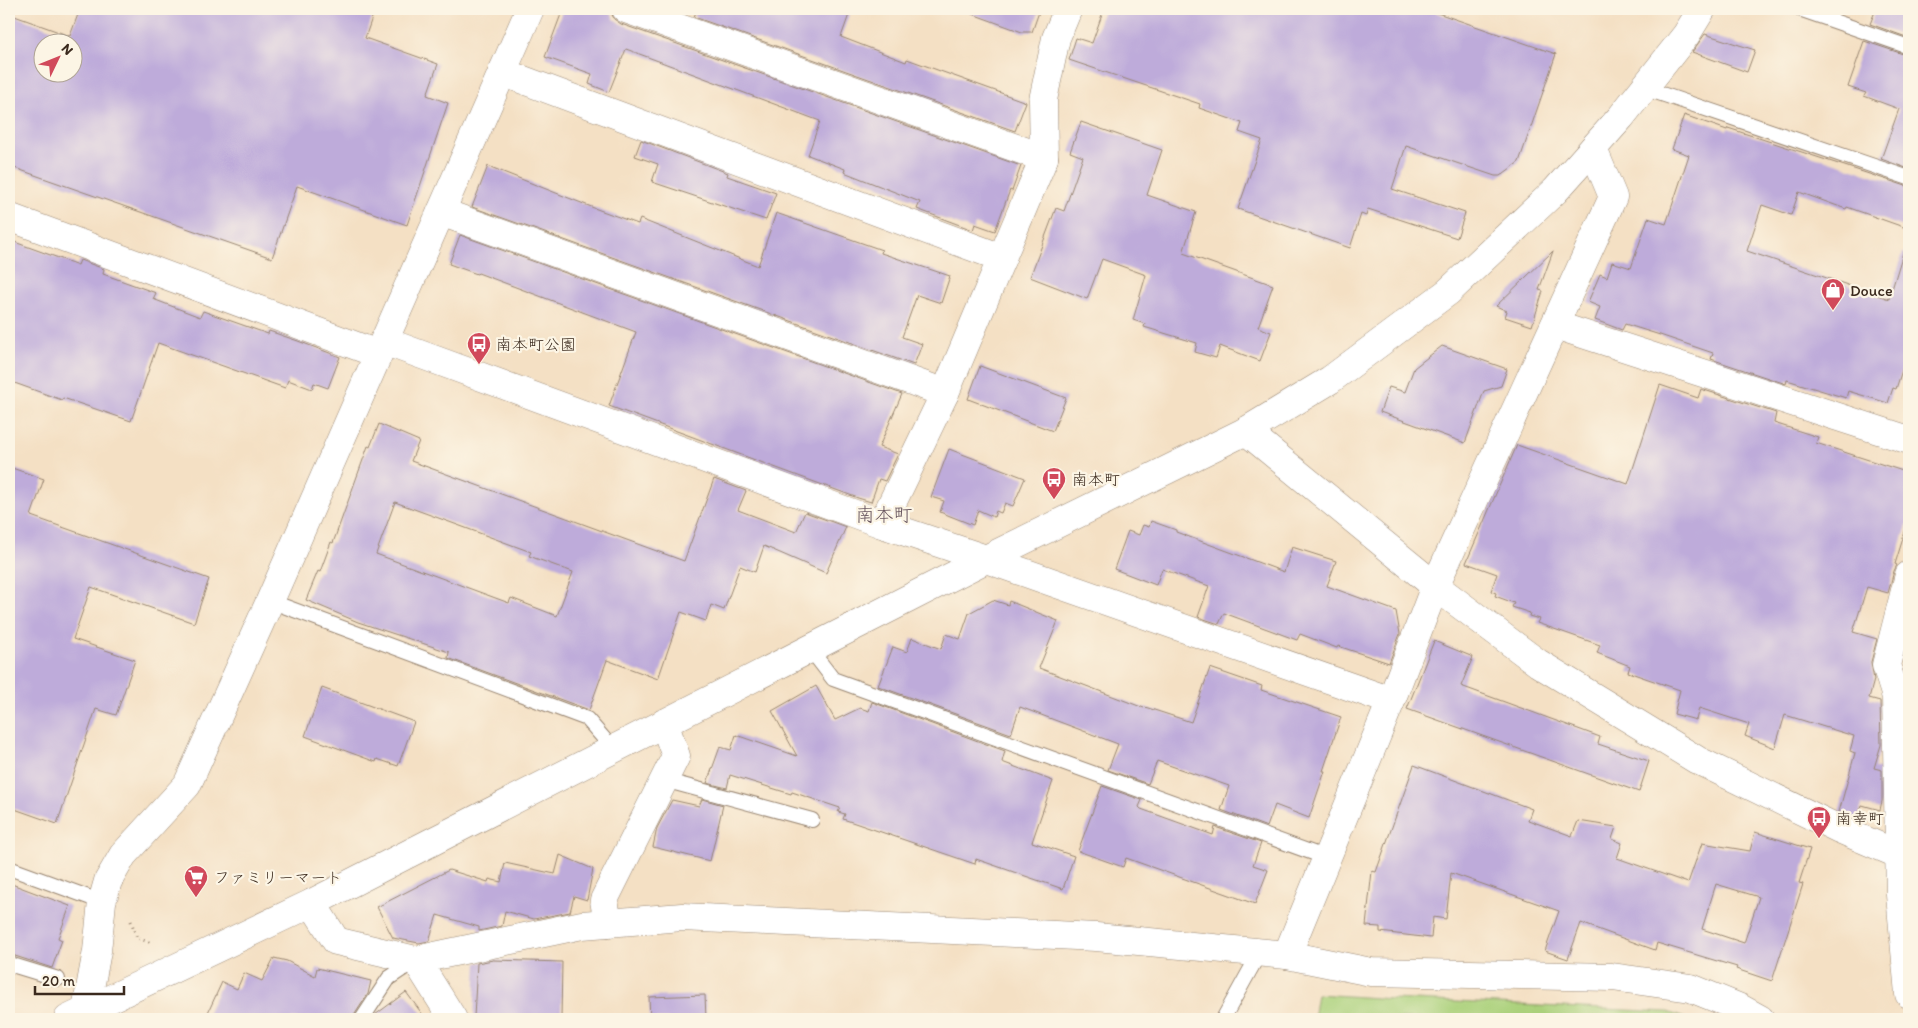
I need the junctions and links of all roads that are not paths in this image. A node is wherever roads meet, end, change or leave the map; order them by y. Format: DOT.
graph roads {
  1 [pos="530,9"];
  2 [pos="626,9"];
  3 [pos="1068,9"];
  4 [pos="1702,9"];
  5 [pos="1799,9"];
  6 [pos="1909,47"];
  7 [pos="502,72"];
  8 [pos="1644,88"];
  9 [pos="1593,149"];
  10 [pos="1044,158"];
  11 [pos="1909,178"];
  12 [pos="440,212"];
  13 [pos="9,217"];
  14 [pos="1002,258"];
  15 [pos="1555,324"];
  16 [pos="381,347"];
  17 [pos="945,393"];
  18 [pos="1246,431"];
  19 [pos="1909,440"];
  20 [pos="882,524"];
  21 [pos="986,559"];
  22 [pos="1909,576"];
  23 [pos="1434,586"];
  24 [pos="270,601"];
  25 [pos="810,649"];
  26 [pos="1391,701"];
  27 [pos="664,723"];
  28 [pos="613,749"];
  29 [pos="664,780"];
  30 [pos="812,820"];
  31 [pos="1904,857"];
  32 [pos="1327,858"];
  33 [pos="9,868"];
  34 [pos="102,902"];
  35 [pos="312,903"];
  36 [pos="608,923"];
  37 [pos="1260,952"];
  38 [pos="1287,955"];
  39 [pos="416,960"];
  40 [pos="9,964"];
  41 [pos="58,979"];
  42 [pos="1909,994"];
  43 [pos="80,1016"];
  44 [pos="362,1019"];
  45 [pos="453,1019"];
  46 [pos="1223,1019"];
  47 [pos="1760,1019"];
  1 -- 7 [label="street"];
  2 -- 10 [label="street"];
  3 -- 10 [label="street"];
  4 -- 8 [label="street"];
  5 -- 6 [label="lane"];
  7 -- 12 [label="street"];
  7 -- 14 [label="street"];
  8 -- 9 [label="street"];
  8 -- 11 [label="lane"];
  9 -- 15 [label="street"];
  9 -- 18 [label="street"];
  10 -- 14 [label="street"];
  12 -- 16 [label="street"];
  12 -- 17 [label="street"];
  13 -- 16 [label="street"];
  14 -- 17 [label="street"];
  15 -- 19 [label="street"];
  15 -- 23 [label="street"];
  16 -- 20 [label="street"];
  16 -- 24 [label="street"];
  17 -- 20 [label="street"];
  18 -- 21 [label="street"];
  18 -- 23 [label="street"];
  20 -- 21 [label="street"];
  21 -- 25 [label="street"];
  21 -- 26 [label="street"];
  22 -- 31 [label="street"];
  23 -- 26 [label="street"];
  23 -- 31 [label="street"];
  24 -- 28 [label="lane"];
  24 -- 34 [label="street"];
  25 -- 27 [label="street"];
  25 -- 32 [label="lane"];
  26 -- 32 [label="street"];
  27 -- 28 [label="street"];
  27 -- 29 [label="street"];
  28 -- 35 [label="street"];
  29 -- 30 [label="lane"];
  29 -- 36 [label="street"];
  31 -- 42 [label="street"];
  32 -- 38 [label="street"];
  33 -- 34 [label="lane"];
  34 -- 43 [label="street"];
  35 -- 39 [label="street"];
  35 -- 43 [label="street"];
  36 -- 37 [label="street"];
  36 -- 39 [label="street"];
  37 -- 38 [label="street"];
  37 -- 46 [label="lane"];
  38 -- 47 [label="street"];
  39 -- 44 [label="lane"];
  39 -- 45 [label="street"];
  40 -- 41 [label="lane"];
}
